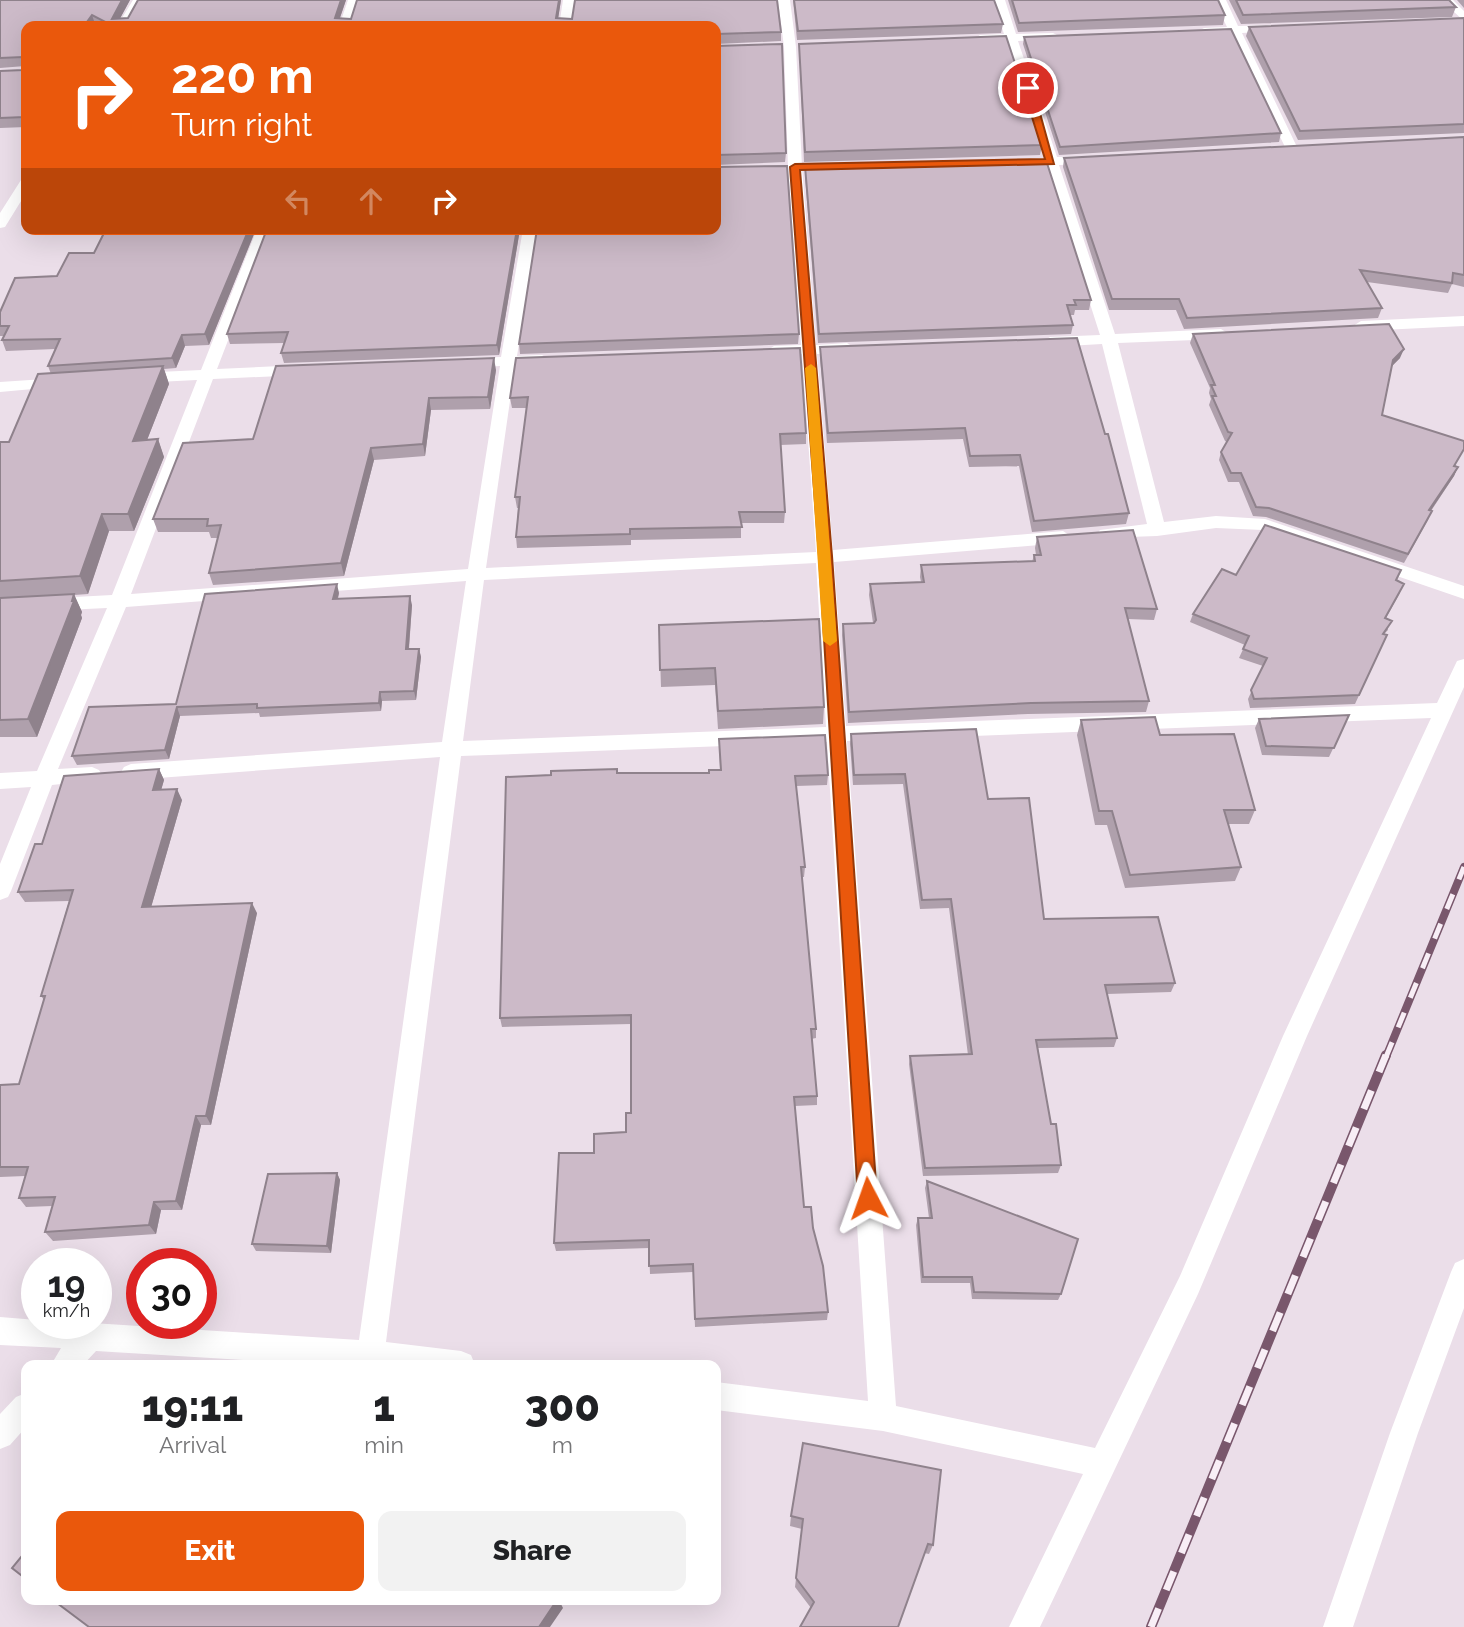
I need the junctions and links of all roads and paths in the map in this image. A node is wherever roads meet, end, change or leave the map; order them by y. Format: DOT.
graph roads {
  1 [pos="139,0"];
  2 [pos="354,0"];
  3 [pos="569,0"];
  4 [pos="785,0"];
  5 [pos="999,0"];
  6 [pos="1220,0"];
  7 [pos="1447,0"];
  8 [pos="1464,20"];
  9 [pos="126,21"];
  10 [pos="347,21"];
  11 [pos="566,21"];
  12 [pos="1451,23"];
  13 [pos="1289,28"];
  14 [pos="1236,30"];
  15 [pos="1194,31"];
  16 [pos="1068,36"];
  17 [pos="1013,38"];
  18 [pos="971,40"];
  19 [pos="1291,147"];
  20 [pos="1104,159"];
  21 [pos="1051,162"];
  22 [pos="1010,163"];
  23 [pos="21,198"];
  24 [pos="0,199"];
  25 [pos="21,199"];
  26 [pos="0,224"];
  27 [pos="262,235"];
  28 [pos="529,235"];
  29 [pos="1464,321"];
  30 [pos="1341,327"];
  31 [pos="1232,333"];
  32 [pos="1109,340"];
  33 [pos="1027,342"];
  34 [pos="864,348"];
  35 [pos="809,349"];
  36 [pos="754,352"];
  37 [pos="562,359"];
  38 [pos="507,362"];
  39 [pos="453,364"];
  40 [pos="318,369"];
  41 [pos="210,373"];
  42 [pos="118,379"];
  43 [pos="79,382"];
  44 [pos="0,387"];
  45 [pos="1157,530"];
  46 [pos="825,556"];
  47 [pos="477,573"];
  48 [pos="1464,593"];
  49 [pos="118,601"];
  50 [pos="0,607"];
  51 [pos="1464,666"];
  52 [pos="1443,710"];
  53 [pos="835,733"];
  54 [pos="452,749"];
  55 [pos="44,779"];
  56 [pos="0,781"];
  57 [pos="0,891"];
  58 [pos="1464,1272"];
  59 [pos="0,1331"];
  60 [pos="21,1332"];
  61 [pos="112,1337"];
  62 [pos="88,1339"];
  63 [pos="371,1354"];
  64 [pos="69,1360"];
  65 [pos="420,1360"];
  66 [pos="721,1397"];
  67 [pos="21,1412"];
  68 [pos="883,1417"];
  69 [pos="0,1435"];
  70 [pos="1102,1464"];
  71 [pos="1024,1627"];
  72 [pos="1338,1627"];
  1 -- 9 [label="street"];
  2 -- 10 [label="street"];
  3 -- 11 [label="street"];
  4 -- 35 [label="street"];
  5 -- 17 [label="street"];
  6 -- 14 [label="street"];
  7 -- 8 [label="street"];
  8 -- 12 [label="street"];
  13 -- 14 [label="street"];
  14 -- 15 [label="street"];
  14 -- 19 [label="street"];
  16 -- 17 [label="street"];
  17 -- 18 [label="street"];
  17 -- 21 [label="street"];
  20 -- 21 [label="street"];
  21 -- 22 [label="street"];
  21 -- 32 [label="street"];
  23 -- 24 [label="street"];
  25 -- 26 [label="street"];
  27 -- 41 [label="street"];
  28 -- 38 [label="street"];
  29 -- 30 [label="street"];
  31 -- 32 [label="street"];
  32 -- 33 [label="street"];
  32 -- 45 [label="street"];
  34 -- 35 [label="street"];
  35 -- 36 [label="street"];
  35 -- 46 [label="street"];
  37 -- 38 [label="street"];
  38 -- 39 [label="street"];
  38 -- 47 [label="street"];
  40 -- 41 [label="street"];
  41 -- 42 [label="street"];
  41 -- 49 [label="street"];
  43 -- 44 [label="street"];
  45 -- 46 [label="street"];
  45 -- 48 [label="street"];
  46 -- 47 [label="street"];
  46 -- 53 [label="street"];
  47 -- 49 [label="street"];
  47 -- 54 [label="street"];
  49 -- 50 [label="street"];
  49 -- 55 [label="street"];
  51 -- 52 [label="street"];
  52 -- 53 [label="street"];
  52 -- 70 [label="street"];
  53 -- 54 [label="street"];
  53 -- 68 [label="street"];
  54 -- 55 [label="street"];
  54 -- 63 [label="street"];
  55 -- 56 [label="street"];
  55 -- 57 [label="street"];
  58 -- 72 [label="street"];
  59 -- 60 [label="street"];
  61 -- 63 [label="street"];
  62 -- 64 [label="street"];
  63 -- 65 [label="street"];
  66 -- 68 [label="street"];
  67 -- 69 [label="street"];
  68 -- 70 [label="street"];
  70 -- 71 [label="street"];
}
